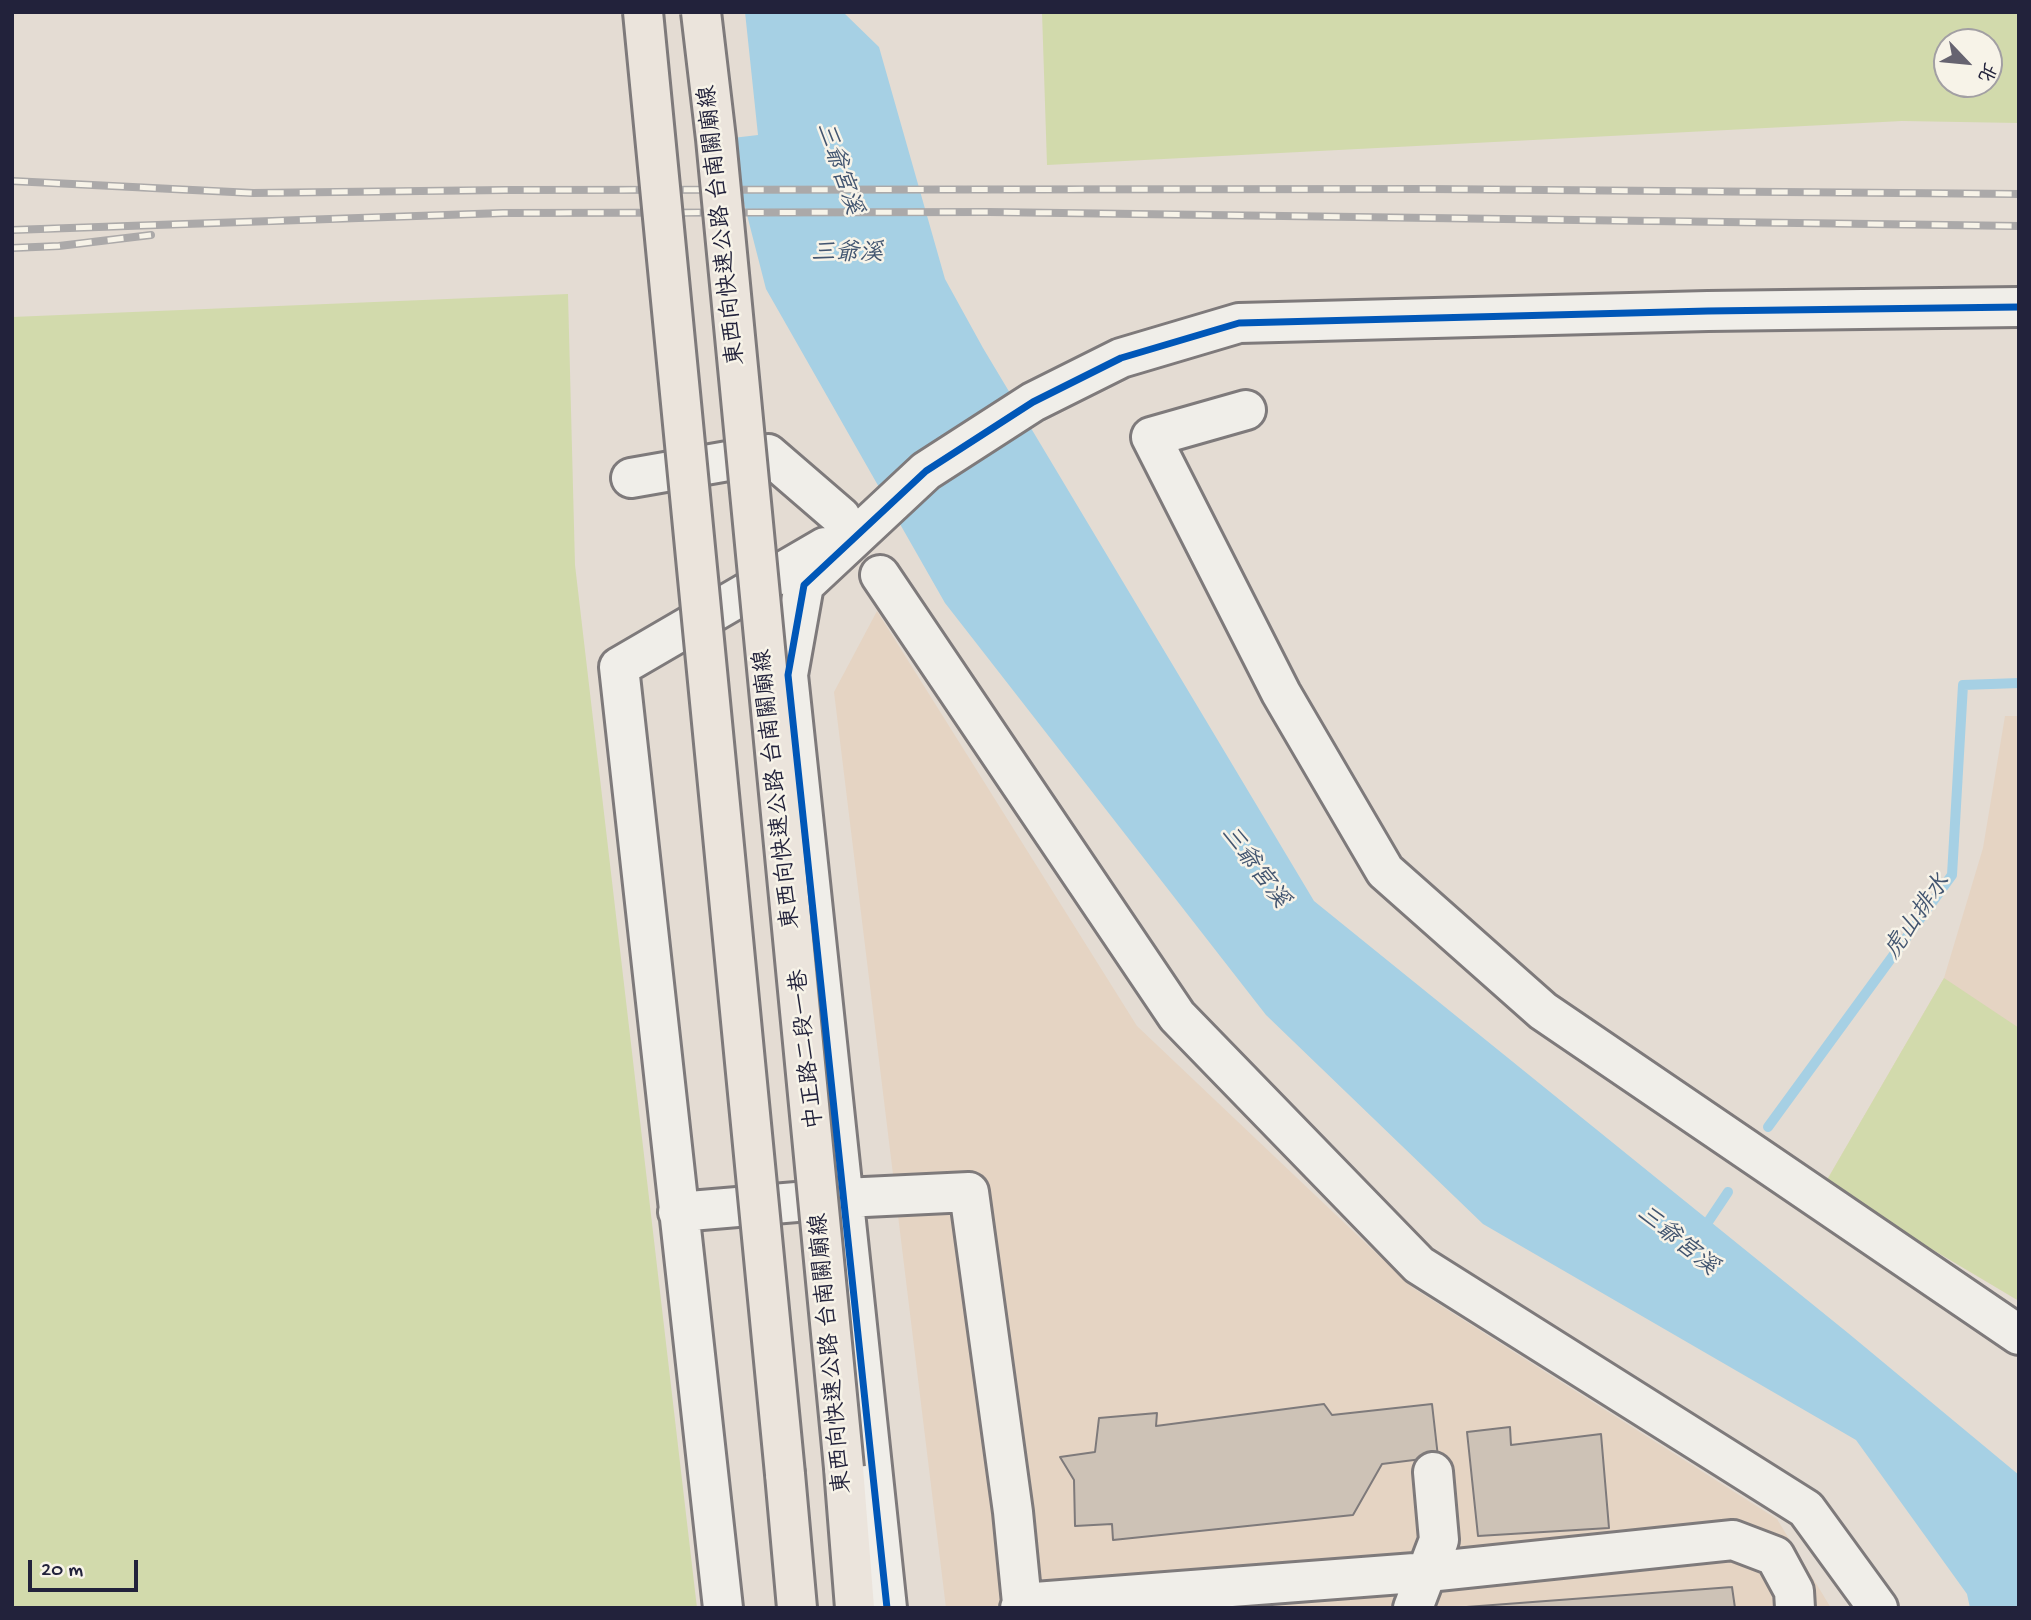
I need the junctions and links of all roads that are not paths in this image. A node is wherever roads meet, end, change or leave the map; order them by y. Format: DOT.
graph roads {
  1 [pos="643,12"];
  2 [pos="701,12"];
  3 [pos="2019,307"];
  4 [pos="1246,410"];
  5 [pos="631,478"];
  6 [pos="858,517"];
  7 [pos="880,575"];
  8 [pos="844,1198"];
  9 [pos="678,1212"];
  10 [pos="2019,1335"];
  11 [pos="1433,1472"];
  12 [pos="1428,1572"];
  13 [pos="1021,1605"];
  14 [pos="723,1608"];
  15 [pos="797,1608"];
  16 [pos="855,1608"];
  17 [pos="887,1608"];
  18 [pos="1413,1608"];
  19 [pos="1796,1608"];
  20 [pos="1878,1608"];
  1 -- 15 [label="highway, bridge"];
  2 -- 16 [label="highway, 東西向快速公路 台南關廟線, bridge"];
  3 -- 6 [label="street"];
  4 -- 10 [label="street"];
  5 -- 6 [label="street"];
  6 -- 8 [label="street, 中正路二段一巷"];
  6 -- 9 [label="street"];
  7 -- 20 [label="street"];
  8 -- 9 [label="street"];
  8 -- 13 [label="street"];
  8 -- 17 [label="street, 中正路二段一巷"];
  9 -- 14 [label="street"];
  11 -- 12 [label="street"];
  12 -- 13 [label="street"];
  12 -- 18 [label="street"];
  12 -- 19 [label="street"];
}
